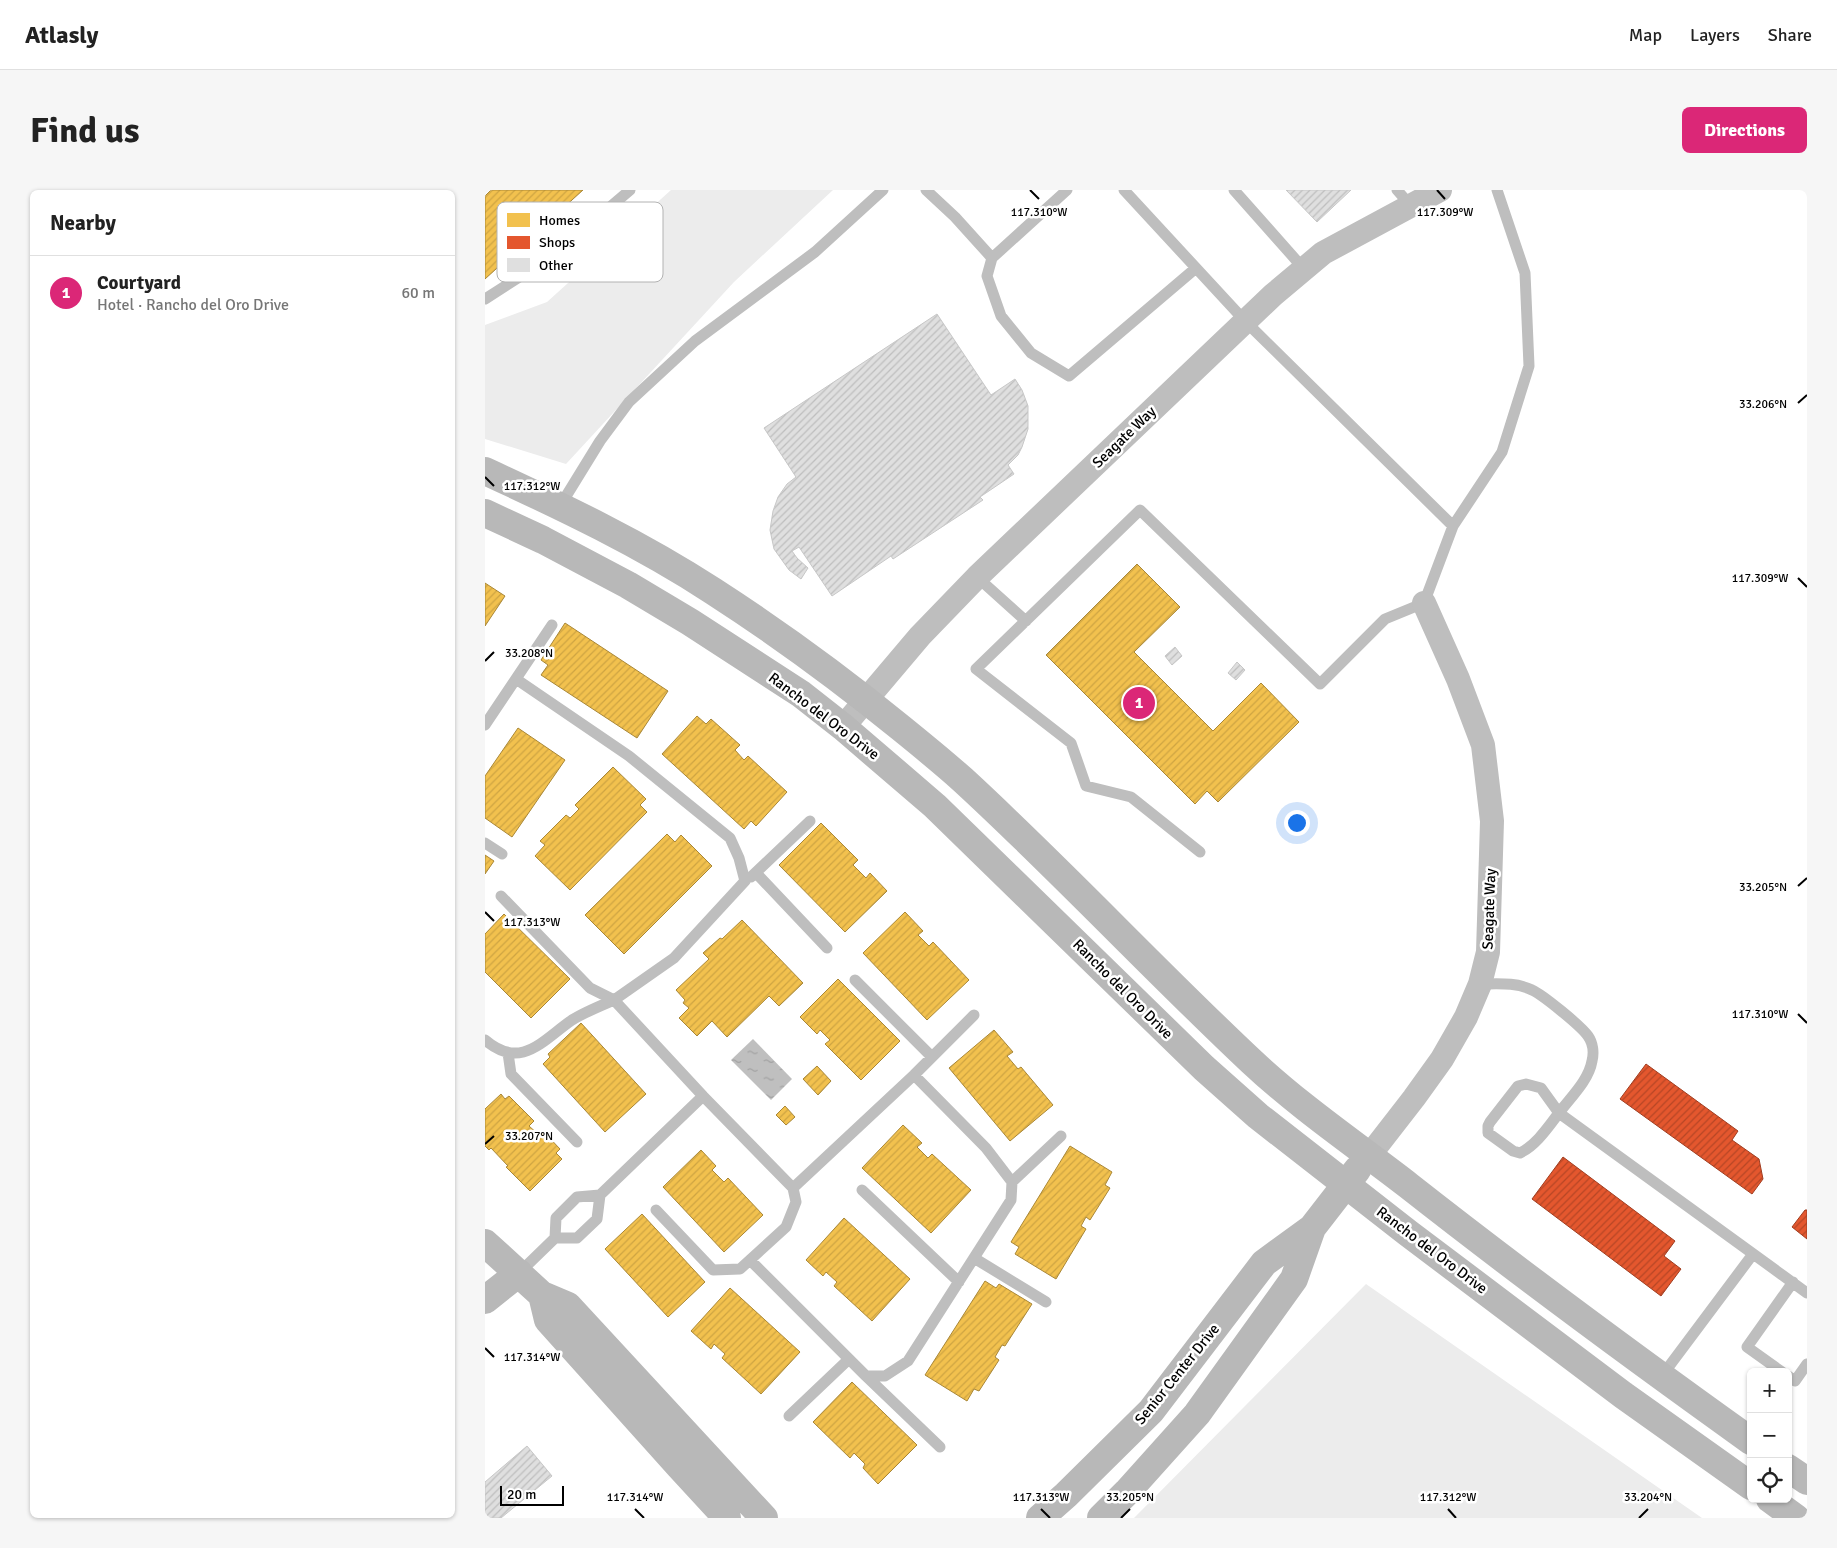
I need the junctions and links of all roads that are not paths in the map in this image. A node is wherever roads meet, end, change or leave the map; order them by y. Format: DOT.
graph roads {
  1 [pos="630,190"];
  2 [pos="883,190"];
  3 [pos="926,190"];
  4 [pos="1067,190"];
  5 [pos="1123,190"];
  6 [pos="1234,190"];
  7 [pos="1440,190"];
  8 [pos="1497,190"];
  9 [pos="1404,198"];
  10 [pos="616,202"];
  11 [pos="992,258"];
  12 [pos="1196,268"];
  13 [pos="1304,269"];
  14 [pos="511,282"];
  15 [pos="485,299"];
  16 [pos="1245,321"];
  17 [pos="485,471"];
  18 [pos="560,506"];
  19 [pos="485,513"];
  20 [pos="1453,526"];
  21 [pos="977,577"];
  22 [pos="1424,604"];
  23 [pos="1026,621"];
  24 [pos="552,625"];
  25 [pos="516,679"];
  26 [pos="865,699"];
  27 [pos="485,725"];
  28 [pos="843,727"];
  29 [pos="810,821"];
  30 [pos="485,843"];
  31 [pos="1200,852"];
  32 [pos="502,854"];
  33 [pos="755,872"];
  34 [pos="745,881"];
  35 [pos="501,896"];
  36 [pos="827,948"];
  37 [pos="855,980"];
  38 [pos="1480,984"];
  39 [pos="614,1000"];
  40 [pos="974,1015"];
  41 [pos="485,1040"];
  42 [pos="508,1053"];
  43 [pos="932,1057"];
  44 [pos="914,1075"];
  45 [pos="703,1096"];
  46 [pos="1559,1113"];
  47 [pos="1061,1136"];
  48 [pos="577,1142"];
  49 [pos="1369,1156"];
  50 [pos="1012,1182"];
  51 [pos="1346,1185"];
  52 [pos="793,1188"];
  53 [pos="862,1190"];
  54 [pos="600,1195"];
  55 [pos="656,1210"];
  56 [pos="1311,1228"];
  57 [pos="555,1238"];
  58 [pos="485,1243"];
  59 [pos="1753,1254"];
  60 [pos="974,1258"];
  61 [pos="751,1261"];
  62 [pos="519,1273"];
  63 [pos="959,1282"];
  64 [pos="1793,1282"];
  65 [pos="1807,1293"];
  66 [pos="542,1295"];
  67 [pos="485,1300"];
  68 [pos="1046,1302"];
  69 [pos="849,1359"];
  70 [pos="1807,1364"];
  71 [pos="1776,1368"];
  72 [pos="866,1376"];
  73 [pos="1661,1377"];
  74 [pos="1792,1378"];
  75 [pos="789,1416"];
  76 [pos="1747,1438"];
  77 [pos="941,1447"];
  78 [pos="1792,1471"];
  79 [pos="1807,1481"];
  80 [pos="1747,1483"];
  81 [pos="1775,1503"];
  82 [pos="727,1518"];
  83 [pos="764,1518"];
  84 [pos="1040,1518"];
  85 [pos="1101,1518"];
  86 [pos="1796,1518"];
  1 -- 10 [label="lane"];
  2 -- 18 [label="lane"];
  3 -- 11 [label="lane"];
  4 -- 11 [label="lane"];
  5 -- 12 [label="lane"];
  6 -- 13 [label="lane"];
  7 -- 9 [label="street, Seagate Way"];
  8 -- 20 [label="lane"];
  9 -- 13 [label="street, Seagate Way"];
  11 -- 12 [label="lane"];
  12 -- 16 [label="lane"];
  13 -- 16 [label="street, Seagate Way"];
  14 -- 15 [label="lane"];
  16 -- 20 [label="lane"];
  16 -- 21 [label="street, Seagate Way"];
  17 -- 18 [label="main road"];
  18 -- 26 [label="main road"];
  19 -- 28 [label="main road, Rancho del Oro Drive"];
  20 -- 22 [label="lane"];
  21 -- 23 [label="lane"];
  21 -- 26 [label="street, Seagate Way"];
  22 -- 23 [label="lane"];
  22 -- 38 [label="street, Seagate Way"];
  23 -- 31 [label="lane"];
  24 -- 25 [label="lane"];
  25 -- 27 [label="lane"];
  25 -- 34 [label="lane"];
  26 -- 28 [label="street, Seagate Way"];
  26 -- 49 [label="main road"];
  28 -- 51 [label="main road, Rancho del Oro Drive"];
  29 -- 33 [label="lane"];
  30 -- 32 [label="lane"];
  33 -- 34 [label="lane"];
  33 -- 36 [label="lane"];
  34 -- 39 [label="lane"];
  35 -- 39 [label="lane"];
  37 -- 43 [label="lane"];
  38 -- 46 [label="lane"];
  38 -- 49 [label="street, Seagate Way"];
  39 -- 42 [label="lane"];
  39 -- 45 [label="lane"];
  40 -- 43 [label="lane"];
  41 -- 42 [label="lane"];
  42 -- 48 [label="lane"];
  43 -- 44 [label="lane"];
  44 -- 50 [label="lane"];
  44 -- 52 [label="lane"];
  45 -- 52 [label="lane"];
  45 -- 54 [label="lane"];
  46 -- 46 [label="lane"];
  46 -- 59 [label="lane"];
  47 -- 50 [label="lane"];
  49 -- 51 [label="main road, Seagate Way"];
  49 -- 73 [label="main road"];
  50 -- 60 [label="lane"];
  51 -- 56 [label="main road, Senior Center Drive"];
  51 -- 80 [label="main road, Rancho del Oro Drive"];
  52 -- 61 [label="lane"];
  53 -- 63 [label="lane"];
  54 -- 57 [label="lane"];
  54 -- 57 [label="lane"];
  55 -- 61 [label="lane"];
  56 -- 84 [label="main road, Senior Center Drive"];
  56 -- 85 [label="main road, Senior Center Drive"];
  57 -- 62 [label="lane"];
  58 -- 62 [label="main road"];
  59 -- 64 [label="lane"];
  59 -- 73 [label="lane"];
  60 -- 63 [label="lane"];
  60 -- 68 [label="lane"];
  61 -- 69 [label="lane"];
  62 -- 66 [label="main road"];
  62 -- 67 [label="main road"];
  63 -- 72 [label="lane"];
  64 -- 65 [label="lane"];
  64 -- 71 [label="lane"];
  66 -- 82 [label="main road"];
  66 -- 83 [label="main road"];
  69 -- 72 [label="lane"];
  69 -- 75 [label="lane"];
  70 -- 74 [label="lane"];
  72 -- 77 [label="lane"];
  73 -- 76 [label="main road"];
  78 -- 79 [label="main road"];
  81 -- 86 [label="main road"];
}
